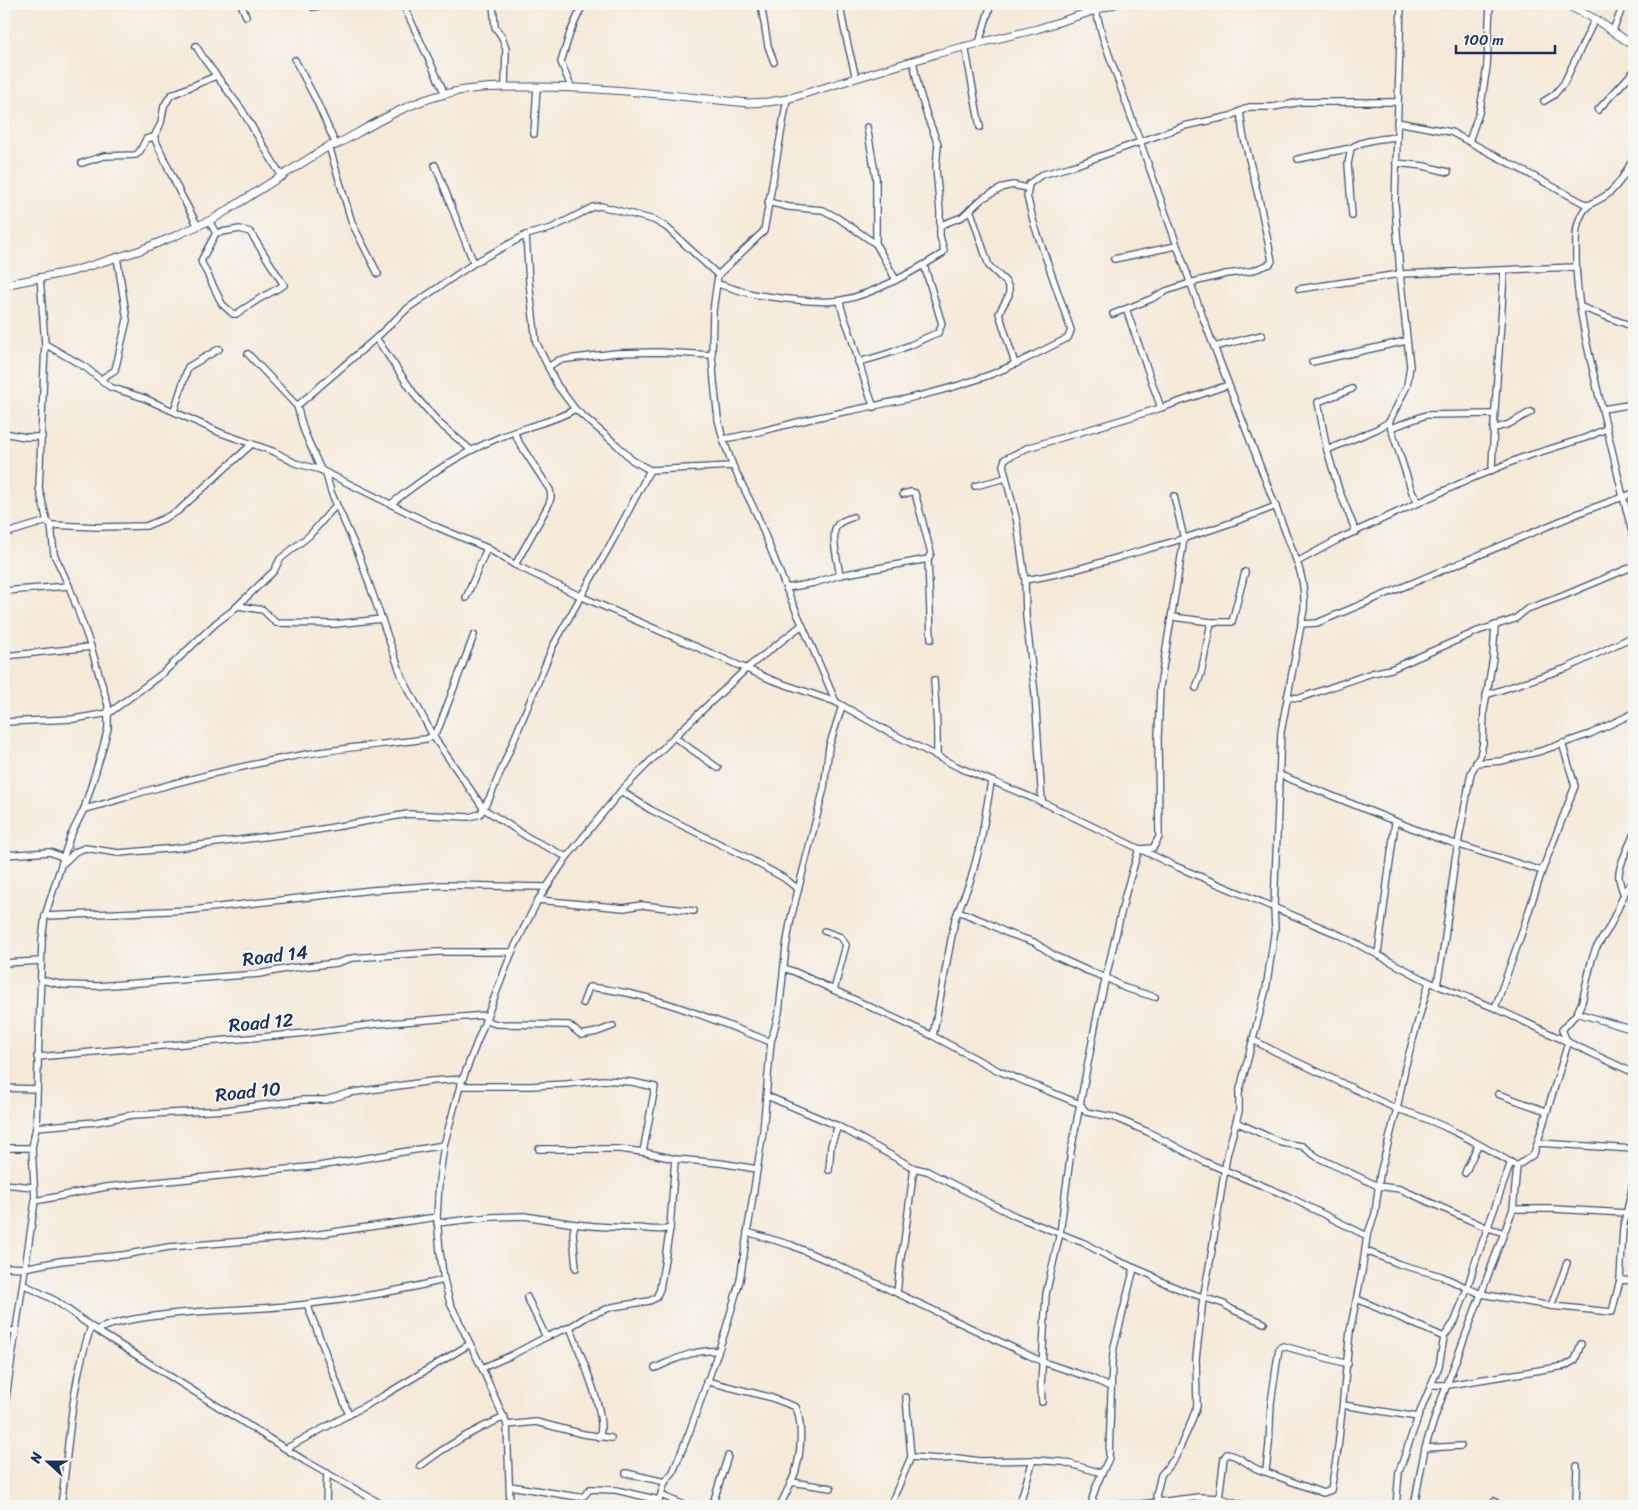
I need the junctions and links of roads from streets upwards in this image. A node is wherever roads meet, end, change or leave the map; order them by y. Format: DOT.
graph roads {
  1 [pos="241,4"];
  2 [pos="331,4"];
  3 [pos="339,4"];
  4 [pos="343,4"];
  5 [pos="403,4"];
  6 [pos="493,4"];
  7 [pos="583,4"];
  8 [pos="761,4"];
  9 [pos="840,4"];
  10 [pos="991,4"];
  11 [pos="1115,4"];
  12 [pos="1401,4"];
  13 [pos="1490,4"];
  14 [pos="1565,4"];
  15 [pos="1624,4"];
  16 [pos="1095,7"];
  17 [pos="313,8"];
  18 [pos="246,16"];
  19 [pos="1595,19"];
  20 [pos="1613,30"];
  21 [pos="1634,35"];
  22 [pos="979,43"];
  23 [pos="1632,44"];
  24 [pos="196,46"];
  25 [pos="965,46"];
  26 [pos="295,60"];
  27 [pos="913,61"];
  28 [pos="774,62"];
  29 [pos="1634,72"];
  30 [pos="216,76"];
  31 [pos="856,78"];
  32 [pos="505,87"];
  33 [pos="536,87"];
  34 [pos="571,87"];
  35 [pos="445,94"];
  36 [pos="787,99"];
  37 [pos="1544,100"];
  38 [pos="1397,102"];
  39 [pos="1598,110"];
  40 [pos="1240,111"];
  41 [pos="1397,122"];
  42 [pos="867,127"];
  43 [pos="980,127"];
  44 [pos="534,134"];
  45 [pos="154,136"];
  46 [pos="1396,137"];
  47 [pos="1139,141"];
  48 [pos="1469,141"];
  49 [pos="332,146"];
  50 [pos="1350,148"];
  51 [pos="1634,157"];
  52 [pos="1298,160"];
  53 [pos="82,163"];
  54 [pos="1396,163"];
  55 [pos="435,165"];
  56 [pos="1448,172"];
  57 [pos="282,176"];
  58 [pos="1027,188"];
  59 [pos="768,202"];
  60 [pos="1587,205"];
  61 [pos="970,209"];
  62 [pos="1352,216"];
  63 [pos="209,221"];
  64 [pos="941,225"];
  65 [pos="198,226"];
  66 [pos="216,233"];
  67 [pos="526,236"];
  68 [pos="876,244"];
  69 [pos="1176,246"];
  70 [pos="117,257"];
  71 [pos="1114,259"];
  72 [pos="474,263"];
  73 [pos="924,265"];
  74 [pos="1576,267"];
  75 [pos="1504,270"];
  76 [pos="378,274"];
  77 [pos="1400,274"];
  78 [pos="718,275"];
  79 [pos="40,278"];
  80 [pos="896,280"];
  81 [pos="1190,283"];
  82 [pos="717,284"];
  83 [pos="4,285"];
  84 [pos="1299,289"];
  85 [pos="840,301"];
  86 [pos="1581,307"];
  87 [pos="1126,308"];
  88 [pos="1113,314"];
  89 [pos="1634,327"];
  90 [pos="1262,335"];
  91 [pos="376,338"];
  92 [pos="1406,341"];
  93 [pos="45,344"];
  94 [pos="1214,347"];
  95 [pos="219,349"];
  96 [pos="248,354"];
  97 [pos="712,355"];
  98 [pos="858,362"];
  99 [pos="1312,362"];
  100 [pos="1015,364"];
  101 [pos="548,367"];
  102 [pos="101,379"];
  103 [pos="1228,385"];
  104 [pos="1352,389"];
  105 [pos="1634,404"];
  106 [pos="297,406"];
  107 [pos="874,407"];
  108 [pos="1161,408"];
  109 [pos="575,409"];
  110 [pos="1602,409"];
  111 [pos="174,411"];
  112 [pos="1532,412"];
  113 [pos="1494,414"];
  114 [pos="1390,425"];
  115 [pos="1493,429"];
  116 [pos="1606,429"];
  117 [pos="514,432"];
  118 [pos="4,433"];
  119 [pos="42,437"];
  120 [pos="723,439"];
  121 [pos="252,444"];
  122 [pos="471,450"];
  123 [pos="1327,450"];
  124 [pos="733,466"];
  125 [pos="650,470"];
  126 [pos="1492,470"];
  127 [pos="324,472"];
  128 [pos="1006,478"];
  129 [pos="975,486"];
  130 [pos="1634,493"];
  131 [pos="902,494"];
  132 [pos="1174,496"];
  133 [pos="1623,496"];
  134 [pos="1419,503"];
  135 [pos="391,504"];
  136 [pos="336,505"];
  137 [pos="1276,506"];
  138 [pos="853,517"];
  139 [pos="49,523"];
  140 [pos="1356,532"];
  141 [pos="4,534"];
  142 [pos="1634,538"];
  143 [pos="1184,539"];
  144 [pos="487,548"];
  145 [pos="928,560"];
  146 [pos="1297,562"];
  147 [pos="515,564"];
  148 [pos="1634,566"];
  149 [pos="1245,572"];
  150 [pos="840,575"];
  151 [pos="1025,580"];
  152 [pos="69,586"];
  153 [pos="786,588"];
  154 [pos="4,591"];
  155 [pos="580,596"];
  156 [pos="466,598"];
  157 [pos="238,606"];
  158 [pos="1173,617"];
  159 [pos="382,619"];
  160 [pos="1211,622"];
  161 [pos="1301,624"];
  162 [pos="802,625"];
  163 [pos="1495,625"];
  164 [pos="474,635"];
  165 [pos="1634,636"];
  166 [pos="931,639"];
  167 [pos="90,646"];
  168 [pos="4,656"];
  169 [pos="747,668"];
  170 [pos="934,680"];
  171 [pos="1196,688"];
  172 [pos="1486,696"];
  173 [pos="1287,697"];
  174 [pos="836,702"];
  175 [pos="842,706"];
  176 [pos="109,713"];
  177 [pos="1634,713"];
  178 [pos="4,722"];
  179 [pos="433,736"];
  180 [pos="674,737"];
  181 [pos="1562,743"];
  182 [pos="937,755"];
  183 [pos="1476,763"];
  184 [pos="718,768"];
  185 [pos="1280,775"];
  186 [pos="991,782"];
  187 [pos="621,790"];
  188 [pos="1042,802"];
  189 [pos="84,809"];
  190 [pos="484,809"];
  191 [pos="1395,822"];
  192 [pos="1634,833"];
  193 [pos="1458,844"];
  194 [pos="1139,849"];
  195 [pos="4,855"];
  196 [pos="567,857"];
  197 [pos="64,861"];
  198 [pos="1542,871"];
  199 [pos="1634,884"];
  200 [pos="546,887"];
  201 [pos="798,889"];
  202 [pos="1624,895"];
  203 [pos="538,900"];
  204 [pos="1274,907"];
  205 [pos="694,911"];
  206 [pos="958,911"];
  207 [pos="45,916"];
  208 [pos="824,931"];
  209 [pos="512,952"];
  210 [pos="1378,954"];
  211 [pos="41,960"];
  212 [pos="4,963"];
  213 [pos="784,968"];
  214 [pos="1107,978"];
  215 [pos="41,980"];
  216 [pos="1429,982"];
  217 [pos="1437,985"];
  218 [pos="834,990"];
  219 [pos="1155,997"];
  220 [pos="583,1003"];
  221 [pos="1495,1008"];
  222 [pos="1577,1013"];
  223 [pos="486,1018"];
  224 [pos="613,1026"];
  225 [pos="1634,1030"];
  226 [pos="933,1036"];
  227 [pos="1253,1040"];
  228 [pos="771,1042"];
  229 [pos="1568,1043"];
  230 [pos="37,1057"];
  231 [pos="1634,1074"];
  232 [pos="463,1079"];
  233 [pos="460,1086"];
  234 [pos="4,1088"];
  235 [pos="36,1089"];
  236 [pos="1498,1094"];
  237 [pos="768,1096"];
  238 [pos="1080,1104"];
  239 [pos="1397,1109"];
  240 [pos="1546,1111"];
  241 [pos="1236,1122"];
  242 [pos="838,1126"];
  243 [pos="36,1127"];
  244 [pos="1538,1143"];
  245 [pos="1478,1145"];
  246 [pos="444,1146"];
  247 [pos="4,1148"];
  248 [pos="32,1148"];
  249 [pos="1634,1148"];
  250 [pos="539,1149"];
  251 [pos="643,1152"];
  252 [pos="675,1159"];
  253 [pos="1514,1164"];
  254 [pos="914,1168"];
  255 [pos="757,1169"];
  256 [pos="829,1170"];
  257 [pos="1224,1170"];
  258 [pos="1465,1173"];
  259 [pos="1634,1180"];
  260 [pos="4,1184"];
  261 [pos="1378,1186"];
  262 [pos="33,1188"];
  263 [pos="35,1201"];
  264 [pos="1513,1209"];
  265 [pos="1626,1213"];
  266 [pos="437,1220"];
  267 [pos="575,1224"];
  268 [pos="670,1228"];
  269 [pos="1488,1228"];
  270 [pos="663,1231"];
  271 [pos="747,1232"];
  272 [pos="1060,1233"];
  273 [pos="1504,1233"];
  274 [pos="669,1236"];
  275 [pos="1367,1236"];
  276 [pos="1366,1251"];
  277 [pos="1566,1263"];
  278 [pos="4,1266"];
  279 [pos="24,1268"];
  280 [pos="576,1268"];
  281 [pos="1134,1268"];
  282 [pos="444,1280"];
  283 [pos="1620,1280"];
  284 [pos="1634,1281"];
  285 [pos="24,1284"];
  286 [pos="1468,1288"];
  287 [pos="897,1293"];
  288 [pos="1481,1294"];
  289 [pos="527,1296"];
  290 [pos="1203,1298"];
  291 [pos="1357,1299"];
  292 [pos="307,1304"];
  293 [pos="1551,1306"];
  294 [pos="1264,1323"];
  295 [pos="570,1327"];
  296 [pos="93,1328"];
  297 [pos="4,1331"];
  298 [pos="16,1331"];
  299 [pos="546,1337"];
  300 [pos="1444,1337"];
  301 [pos="470,1344"];
  302 [pos="1581,1344"];
  303 [pos="718,1351"];
  304 [pos="1043,1362"];
  305 [pos="1348,1364"];
  306 [pos="482,1368"];
  307 [pos="655,1368"];
  308 [pos="706,1381"];
  309 [pos="1431,1385"];
  310 [pos="1448,1385"];
  311 [pos="1110,1387"];
  312 [pos="906,1397"];
  313 [pos="1042,1402"];
  314 [pos="1343,1405"];
  315 [pos="4,1411"];
  316 [pos="349,1415"];
  317 [pos="504,1417"];
  318 [pos="1418,1417"];
  319 [pos="507,1425"];
  320 [pos="599,1437"];
  321 [pos="611,1438"];
  322 [pos="1461,1446"];
  323 [pos="288,1448"];
  324 [pos="1425,1448"];
  325 [pos="728,1456"];
  326 [pos="911,1457"];
  327 [pos="1033,1460"];
  328 [pos="420,1466"];
  329 [pos="1577,1466"];
  330 [pos="1263,1471"];
  331 [pos="328,1473"];
  332 [pos="626,1473"];
  333 [pos="1102,1473"];
  334 [pos="665,1482"];
  335 [pos="791,1482"];
  336 [pos="510,1486"];
  337 [pos="831,1488"];
  338 [pos="1220,1498"];
  339 [pos="659,1500"];
  340 [pos="1494,1501"];
  341 [pos="1158,1504"];
  342 [pos="61,1506"];
  343 [pos="326,1506"];
  344 [pos="385,1506"];
  345 [pos="510,1506"];
  346 [pos="686,1506"];
  347 [pos="712,1506"];
  348 [pos="780,1506"];
  349 [pos="890,1506"];
  350 [pos="1019,1506"];
  351 [pos="1218,1506"];
  352 [pos="1247,1506"];
  353 [pos="1396,1506"];
  354 [pos="1414,1506"];
  355 [pos="1500,1506"];
  356 [pos="1577,1506"];
  1 -- 18 [label="street"];
  2 -- 17 [label="street"];
  3 -- 4 [label="street"];
  5 -- 35 [label="street"];
  6 -- 32 [label="street"];
  7 -- 34 [label="street"];
  8 -- 28 [label="street"];
  9 -- 31 [label="street"];
  10 -- 22 [label="street"];
  11 -- 16 [label="street"];
  12 -- 38 [label="street"];
  13 -- 48 [label="street"];
  14 -- 19 [label="street"];
  15 -- 20 [label="street"];
  16 -- 22 [label="street"];
  16 -- 47 [label="street"];
  19 -- 20 [label="street"];
  19 -- 37 [label="street"];
  20 -- 23 [label="street"];
  21 -- 23 [label="street"];
  22 -- 25 [label="street"];
  24 -- 30 [label="street"];
  25 -- 27 [label="street"];
  25 -- 43 [label="street"];
  26 -- 49 [label="street"];
  27 -- 31 [label="street"];
  27 -- 64 [label="street"];
  29 -- 39 [label="street"];
  30 -- 45 [label="street"];
  30 -- 57 [label="street"];
  31 -- 36 [label="street"];
  32 -- 33 [label="street"];
  32 -- 35 [label="street"];
  33 -- 34 [label="street"];
  33 -- 44 [label="street"];
  34 -- 36 [label="street"];
  35 -- 49 [label="street"];
  36 -- 59 [label="street"];
  38 -- 40 [label="street"];
  38 -- 41 [label="street"];
  40 -- 47 [label="street"];
  40 -- 81 [label="street"];
  41 -- 46 [label="street"];
  41 -- 48 [label="street"];
  42 -- 68 [label="street"];
  45 -- 53 [label="street"];
  45 -- 65 [label="street"];
  46 -- 50 [label="street"];
  46 -- 54 [label="street"];
  47 -- 58 [label="street"];
  47 -- 69 [label="street"];
  48 -- 60 [label="street"];
  49 -- 57 [label="street"];
  49 -- 76 [label="street"];
  50 -- 52 [label="street"];
  50 -- 62 [label="street"];
  51 -- 60 [label="street"];
  54 -- 56 [label="street"];
  54 -- 77 [label="street"];
  55 -- 72 [label="street"];
  57 -- 63 [label="street"];
  58 -- 61 [label="street"];
  58 -- 100 [label="street"];
  59 -- 68 [label="street"];
  59 -- 78 [label="street"];
  60 -- 74 [label="street"];
  61 -- 64 [label="street"];
  61 -- 100 [label="street"];
  63 -- 65 [label="street"];
  63 -- 66 [label="street"];
  64 -- 73 [label="street"];
  65 -- 70 [label="street"];
  66 -- 66 [label="street"];
  67 -- 72 [label="street"];
  67 -- 78 [label="street"];
  67 -- 101 [label="street"];
  68 -- 80 [label="street"];
  69 -- 71 [label="street"];
  69 -- 81 [label="street"];
  70 -- 79 [label="street"];
  70 -- 102 [label="street"];
  72 -- 91 [label="street"];
  73 -- 80 [label="street"];
  73 -- 98 [label="street"];
  74 -- 75 [label="street"];
  74 -- 86 [label="street"];
  75 -- 77 [label="street"];
  75 -- 113 [label="street"];
  77 -- 84 [label="street"];
  77 -- 92 [label="street"];
  78 -- 82 [label="street"];
  79 -- 83 [label="street"];
  79 -- 93 [label="street"];
  80 -- 85 [label="street"];
  81 -- 87 [label="street"];
  81 -- 94 [label="street"];
  82 -- 85 [label="street"];
  82 -- 97 [label="street"];
  85 -- 98 [label="street"];
  86 -- 89 [label="street"];
  86 -- 110 [label="street"];
  87 -- 88 [label="street"];
  87 -- 108 [label="street"];
  90 -- 94 [label="street"];
  91 -- 106 [label="street"];
  91 -- 122 [label="street"];
  92 -- 99 [label="street"];
  92 -- 114 [label="street"];
  93 -- 102 [label="street"];
  93 -- 119 [label="street"];
  94 -- 103 [label="street"];
  95 -- 111 [label="street"];
  96 -- 106 [label="street"];
  97 -- 101 [label="street"];
  97 -- 120 [label="street"];
  98 -- 107 [label="street"];
  100 -- 107 [label="street"];
  101 -- 109 [label="street"];
  102 -- 111 [label="street"];
  103 -- 108 [label="street"];
  103 -- 137 [label="street"];
  104 -- 123 [label="street"];
  105 -- 110 [label="street"];
  106 -- 127 [label="street"];
  107 -- 120 [label="street"];
  108 -- 128 [label="street"];
  109 -- 117 [label="street"];
  109 -- 125 [label="street"];
  110 -- 116 [label="street"];
  111 -- 121 [label="street"];
  112 -- 115 [label="street"];
  113 -- 114 [label="street"];
  113 -- 115 [label="street"];
  114 -- 123 [label="street"];
  114 -- 134 [label="street"];
  115 -- 126 [label="street"];
  116 -- 126 [label="street"];
  116 -- 133 [label="street"];
  117 -- 122 [label="street"];
  117 -- 147 [label="street"];
  118 -- 119 [label="street"];
  119 -- 139 [label="street"];
  120 -- 124 [label="street"];
  121 -- 127 [label="street"];
  121 -- 139 [label="street"];
  122 -- 135 [label="street"];
  123 -- 140 [label="street"];
  124 -- 125 [label="street"];
  124 -- 153 [label="street"];
  125 -- 155 [label="street"];
  126 -- 134 [label="street"];
  127 -- 135 [label="street"];
  127 -- 136 [label="street"];
  128 -- 129 [label="street"];
  128 -- 151 [label="street"];
  130 -- 133 [label="street"];
  131 -- 145 [label="street"];
  132 -- 143 [label="street"];
  133 -- 142 [label="street"];
  133 -- 161 [label="street"];
  134 -- 140 [label="street"];
  135 -- 144 [label="street"];
  136 -- 157 [label="street"];
  136 -- 159 [label="street"];
  137 -- 143 [label="street"];
  137 -- 146 [label="street"];
  138 -- 150 [label="street"];
  139 -- 141 [label="street"];
  139 -- 152 [label="street"];
  140 -- 146 [label="street"];
  143 -- 151 [label="street"];
  143 -- 158 [label="street"];
  144 -- 147 [label="street"];
  144 -- 156 [label="street"];
  145 -- 150 [label="street"];
  145 -- 166 [label="street"];
  146 -- 161 [label="street"];
  147 -- 155 [label="street"];
  148 -- 163 [label="street"];
  149 -- 160 [label="street"];
  150 -- 153 [label="street"];
  151 -- 188 [label="street"];
  152 -- 154 [label="street"];
  152 -- 167 [label="street"];
  153 -- 162 [label="street"];
  155 -- 169 [label="street"];
  155 -- 190 [label="street"];
  157 -- 159 [label="street"];
  157 -- 176 [label="street"];
  158 -- 160 [label="street"];
  158 -- 194 [label="street"];
  159 -- 179 [label="street"];
  160 -- 171 [label="street"];
  161 -- 173 [label="street"];
  162 -- 169 [label="street"];
  162 -- 174 [label="street"];
  163 -- 172 [label="street"];
  163 -- 173 [label="street"];
  164 -- 179 [label="street"];
  165 -- 172 [label="street"];
  167 -- 168 [label="street"];
  167 -- 176 [label="street"];
  169 -- 174 [label="street"];
  169 -- 180 [label="street"];
  170 -- 182 [label="street"];
  172 -- 183 [label="street"];
  173 -- 185 [label="street"];
  174 -- 175 [label="street"];
  175 -- 182 [label="street"];
  175 -- 201 [label="street"];
  176 -- 178 [label="street"];
  176 -- 189 [label="street"];
  177 -- 181 [label="street"];
  179 -- 189 [label="street"];
  179 -- 190 [label="street"];
  180 -- 184 [label="street"];
  180 -- 187 [label="street"];
  181 -- 183 [label="street"];
  181 -- 198 [label="street"];
  182 -- 186 [label="street"];
  183 -- 193 [label="street"];
  185 -- 191 [label="street"];
  185 -- 204 [label="street"];
  186 -- 188 [label="street"];
  186 -- 206 [label="street"];
  187 -- 196 [label="street"];
  187 -- 201 [label="street"];
  188 -- 194 [label="street"];
  189 -- 197 [label="street"];
  190 -- 196 [label="street"];
  190 -- 197 [label="street"];
  191 -- 193 [label="street"];
  191 -- 210 [label="street"];
  192 -- 202 [label="street"];
  193 -- 198 [label="street"];
  193 -- 217 [label="street"];
  194 -- 204 [label="street"];
  194 -- 214 [label="street"];
  195 -- 197 [label="street"];
  196 -- 200 [label="street"];
  197 -- 207 [label="street"];
  198 -- 221 [label="street"];
  199 -- 202 [label="street"];
  200 -- 203 [label="street"];
  200 -- 207 [label="street"];
  201 -- 213 [label="street"];
  202 -- 222 [label="street"];
  203 -- 205 [label="street"];
  203 -- 209 [label="street"];
  204 -- 210 [label="street"];
  204 -- 227 [label="street"];
  206 -- 214 [label="street"];
  206 -- 226 [label="street"];
  207 -- 211 [label="street"];
  208 -- 218 [label="street"];
  209 -- 215 [label="street, Road 14"];
  209 -- 223 [label="street"];
  210 -- 216 [label="street"];
  211 -- 212 [label="street"];
  211 -- 215 [label="street"];
  213 -- 218 [label="street"];
  213 -- 228 [label="street"];
  214 -- 219 [label="street"];
  214 -- 238 [label="street"];
  215 -- 230 [label="street"];
  216 -- 217 [label="street"];
  216 -- 239 [label="street"];
  217 -- 221 [label="street"];
  218 -- 226 [label="street"];
  220 -- 228 [label="street"];
  221 -- 229 [label="street"];
  222 -- 225 [label="street"];
  222 -- 229 [label="street"];
  223 -- 224 [label="street, Road 12"];
  223 -- 230 [label="street, Road 12"];
  223 -- 232 [label="street"];
  226 -- 238 [label="street"];
  227 -- 239 [label="street"];
  227 -- 241 [label="street"];
  228 -- 237 [label="street"];
  229 -- 231 [label="street"];
  229 -- 240 [label="street"];
  230 -- 235 [label="street"];
  232 -- 233 [label="street"];
  232 -- 243 [label="street, Road 10"];
  233 -- 246 [label="street"];
  233 -- 251 [label="street"];
  234 -- 235 [label="street"];
  235 -- 243 [label="street"];
  236 -- 240 [label="street"];
  237 -- 242 [label="street"];
  237 -- 255 [label="street"];
  238 -- 257 [label="street"];
  238 -- 272 [label="street"];
  239 -- 245 [label="street"];
  239 -- 261 [label="street"];
  240 -- 244 [label="street"];
  241 -- 257 [label="street"];
  241 -- 261 [label="street"];
  242 -- 254 [label="street"];
  242 -- 256 [label="street"];
  243 -- 248 [label="street"];
  244 -- 249 [label="street"];
  244 -- 253 [label="street"];
  245 -- 253 [label="street"];
  245 -- 258 [label="street"];
  246 -- 263 [label="street"];
  246 -- 266 [label="street"];
  247 -- 248 [label="street"];
  248 -- 262 [label="street"];
  250 -- 251 [label="street"];
  251 -- 252 [label="street"];
  252 -- 255 [label="street"];
  252 -- 268 [label="street"];
  253 -- 264 [label="street"];
  253 -- 269 [label="street"];
  254 -- 272 [label="street"];
  254 -- 287 [label="street"];
  255 -- 271 [label="street"];
  257 -- 275 [label="street"];
  257 -- 290 [label="street"];
  259 -- 265 [label="street"];
  260 -- 262 [label="street"];
  261 -- 269 [label="street"];
  261 -- 275 [label="street"];
  262 -- 263 [label="street"];
  263 -- 279 [label="street"];
  264 -- 265 [label="street"];
  264 -- 273 [label="street"];
  265 -- 283 [label="street"];
  266 -- 267 [label="street"];
  266 -- 279 [label="street"];
  266 -- 282 [label="street"];
  267 -- 270 [label="street"];
  267 -- 280 [label="street"];
  268 -- 270 [label="street"];
  268 -- 274 [label="street"];
  269 -- 273 [label="street"];
  269 -- 286 [label="street"];
  270 -- 274 [label="street"];
  271 -- 287 [label="street"];
  271 -- 303 [label="street"];
  272 -- 281 [label="street"];
  272 -- 304 [label="street"];
  273 -- 288 [label="street"];
  274 -- 295 [label="street"];
  275 -- 276 [label="street"];
  276 -- 286 [label="street"];
  276 -- 291 [label="street"];
  277 -- 293 [label="street"];
  278 -- 279 [label="street"];
  279 -- 285 [label="street"];
  281 -- 290 [label="street"];
  281 -- 311 [label="street"];
  282 -- 292 [label="street"];
  282 -- 301 [label="street"];
  283 -- 284 [label="street"];
  283 -- 293 [label="street"];
  285 -- 296 [label="street"];
  285 -- 298 [label="street"];
  286 -- 288 [label="street"];
  286 -- 300 [label="street"];
  287 -- 304 [label="street"];
  288 -- 293 [label="street"];
  288 -- 310 [label="street"];
  289 -- 299 [label="street"];
  290 -- 294 [label="street"];
  290 -- 341 [label="street"];
  291 -- 300 [label="street"];
  291 -- 305 [label="street"];
  292 -- 296 [label="street"];
  292 -- 316 [label="street"];
  295 -- 299 [label="street"];
  295 -- 320 [label="street"];
  296 -- 323 [label="street"];
  296 -- 342 [label="street"];
  297 -- 298 [label="street"];
  298 -- 315 [label="street"];
  299 -- 306 [label="street"];
  300 -- 309 [label="street"];
  301 -- 306 [label="street"];
  301 -- 316 [label="street"];
  302 -- 310 [label="street"];
  303 -- 307 [label="street"];
  303 -- 308 [label="street"];
  304 -- 311 [label="street"];
  304 -- 313 [label="street"];
  305 -- 314 [label="street"];
  305 -- 330 [label="street"];
  306 -- 317 [label="street"];
  308 -- 334 [label="street"];
  308 -- 335 [label="street"];
  309 -- 310 [label="street"];
  309 -- 318 [label="street"];
  310 -- 324 [label="street"];
  311 -- 333 [label="street"];
  312 -- 326 [label="street"];
  314 -- 318 [label="street"];
  314 -- 330 [label="street"];
  316 -- 323 [label="street"];
  317 -- 319 [label="street"];
  317 -- 328 [label="street"];
  318 -- 353 [label="street"];
  319 -- 320 [label="street"];
  319 -- 336 [label="street"];
  320 -- 321 [label="street"];
  322 -- 324 [label="street"];
  323 -- 331 [label="street"];
  324 -- 354 [label="street"];
  325 -- 347 [label="street"];
  326 -- 327 [label="street"];
  326 -- 349 [label="street"];
  327 -- 333 [label="street"];
  327 -- 350 [label="street"];
  329 -- 356 [label="street"];
  330 -- 338 [label="street"];
  331 -- 343 [label="street"];
  331 -- 344 [label="street"];
  332 -- 334 [label="street"];
  333 -- 341 [label="street"];
  334 -- 339 [label="street"];
  335 -- 337 [label="street"];
  335 -- 348 [label="street"];
  336 -- 339 [label="street"];
  336 -- 345 [label="street"];
  338 -- 341 [label="street"];
  338 -- 351 [label="street"];
  338 -- 352 [label="street"];
  339 -- 346 [label="street"];
  340 -- 355 [label="street"];
}
